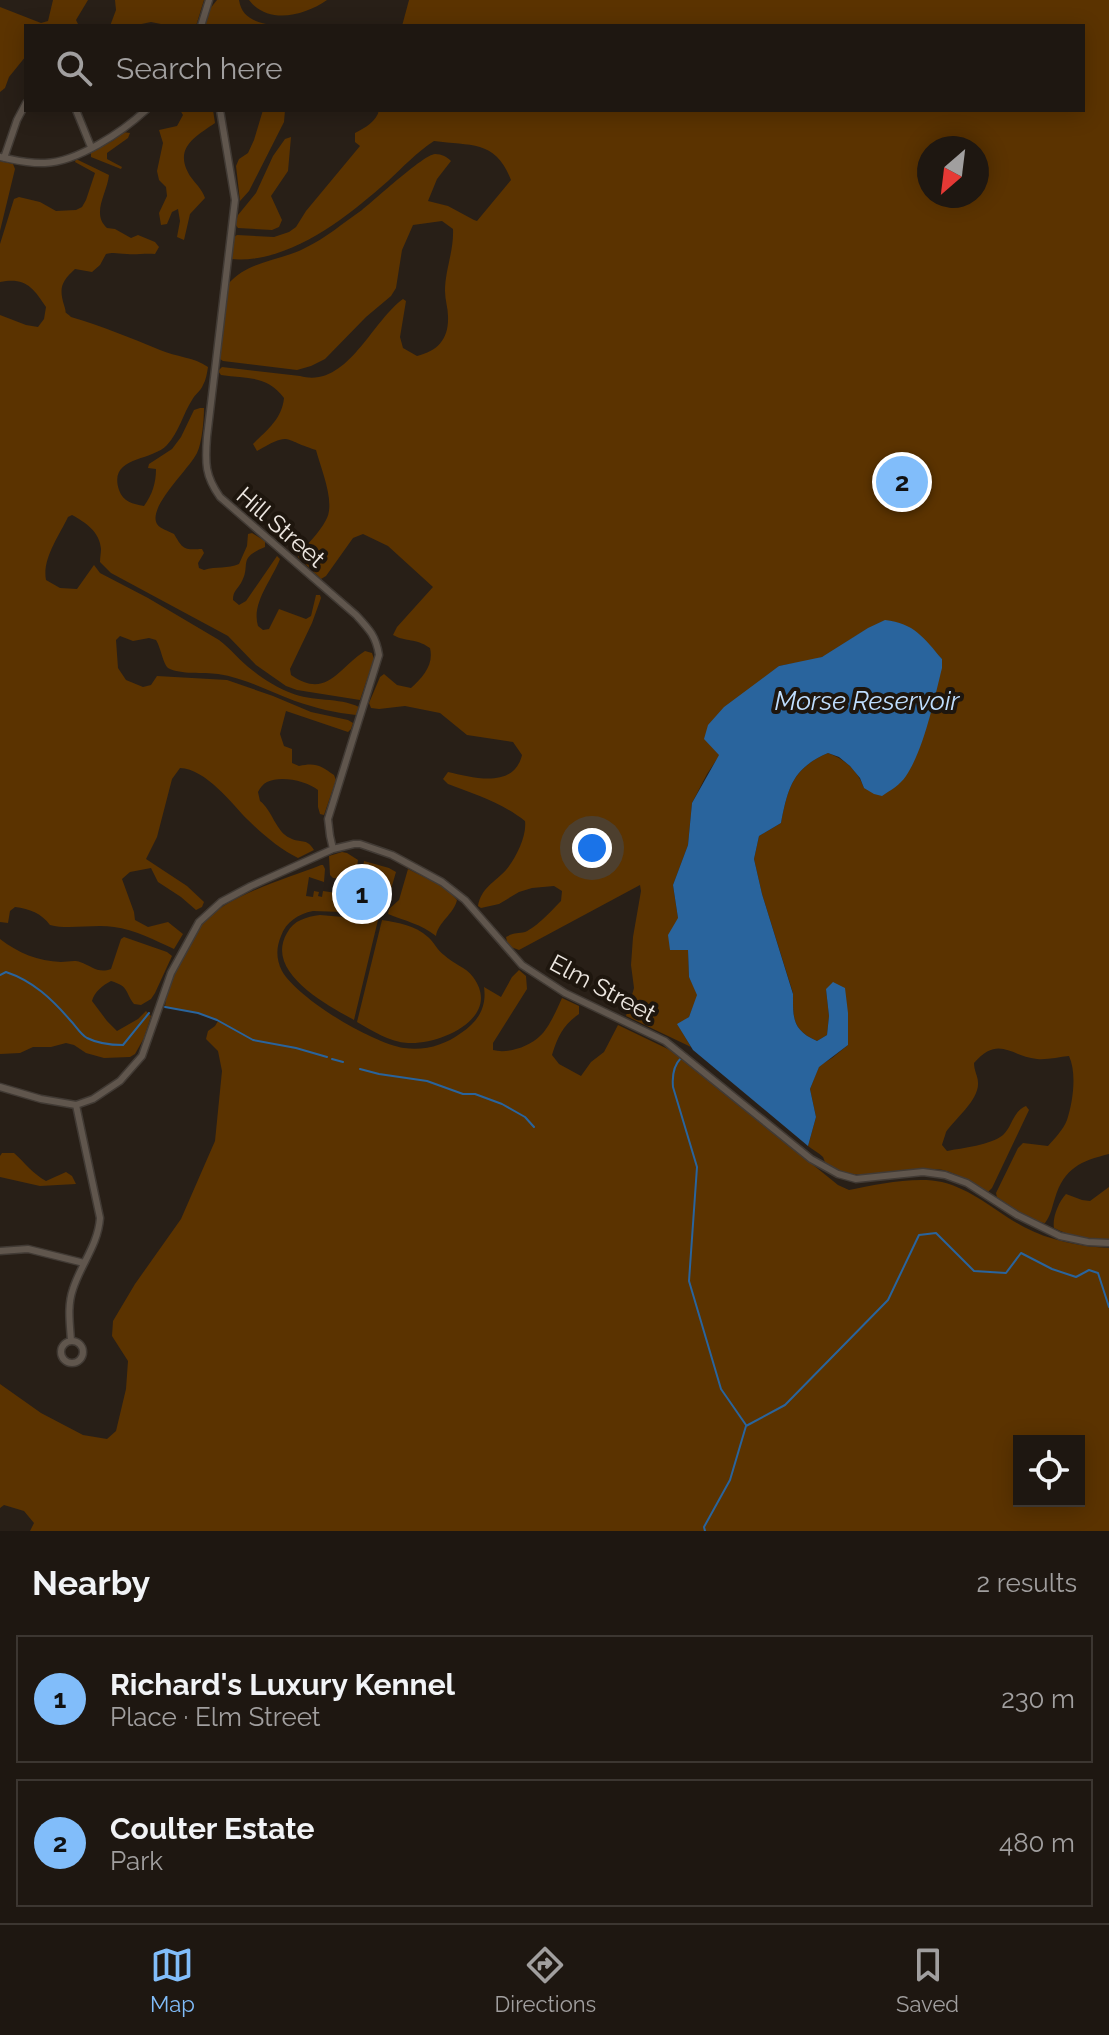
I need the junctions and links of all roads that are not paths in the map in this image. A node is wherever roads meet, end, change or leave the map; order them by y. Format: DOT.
graph roads {
  1 [pos="209,0"];
  2 [pos="202,24"];
  3 [pos="24,107"];
  4 [pos="77,112"];
  5 [pos="144,112"];
  6 [pos="220,112"];
  7 [pos="91,147"];
  8 [pos="2,158"];
  9 [pos="333,849"];
  10 [pos="0,1087"];
  11 [pos="76,1105"];
  12 [pos="1109,1243"];
  13 [pos="0,1251"];
  14 [pos="84,1263"];
  15 [pos="71,1341"];
  1 -- 2 [label="street"];
  3 -- 8 [label="street"];
  4 -- 7 [label="street"];
  5 -- 7 [label="street"];
  6 -- 9 [label="street, Hill Street"];
  7 -- 8 [label="street"];
  9 -- 11 [label="street, Elm Street"];
  9 -- 12 [label="street, Elm Street"];
  10 -- 11 [label="street"];
  11 -- 14 [label="street"];
  13 -- 14 [label="street"];
  14 -- 15 [label="street"];
}
